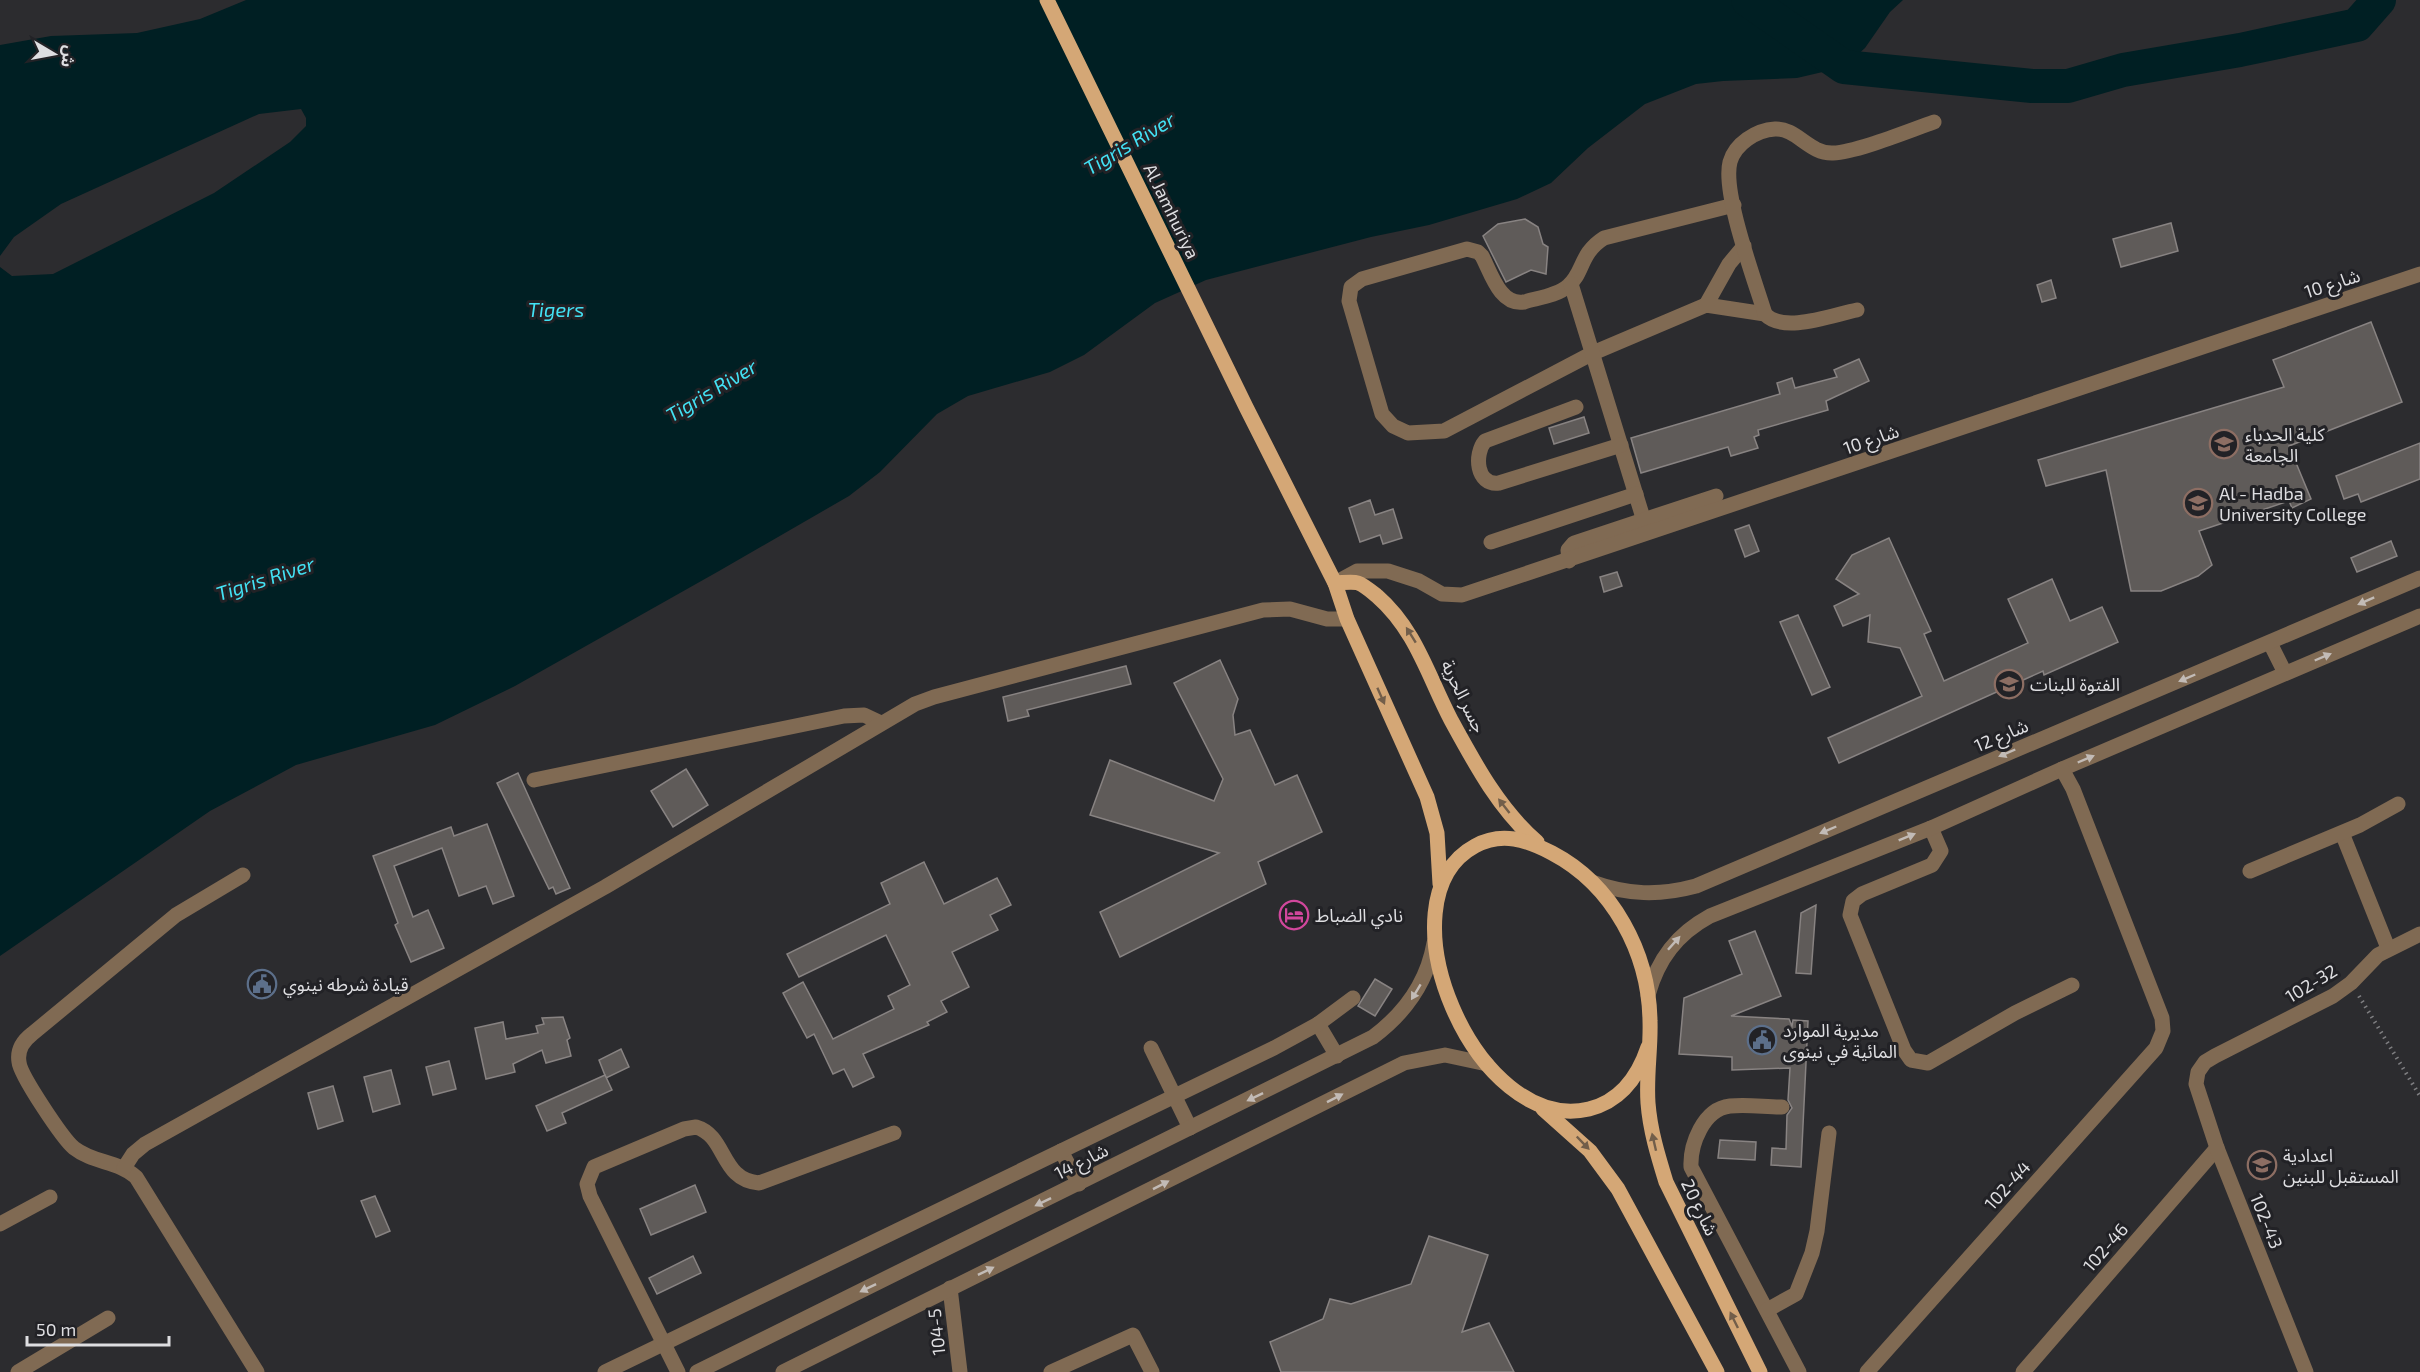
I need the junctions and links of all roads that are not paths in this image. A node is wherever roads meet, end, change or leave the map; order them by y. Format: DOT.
graph roads {
  1 [pos="1047,0"];
  2 [pos="1934,122"];
  3 [pos="1734,205"];
  4 [pos="1744,246"];
  5 [pos="2420,274"];
  6 [pos="1571,284"];
  7 [pos="1706,305"];
  8 [pos="1857,310"];
  9 [pos="1765,314"];
  10 [pos="1593,353"];
  11 [pos="1576,407"];
  12 [pos="1621,445"];
  13 [pos="1636,494"];
  14 [pos="1716,496"];
  15 [pos="1644,521"];
  16 [pos="1491,542"];
  17 [pos="1569,561"];
  18 [pos="2420,578"];
  19 [pos="1335,584"];
  20 [pos="2420,616"];
  21 [pos="1347,619"];
  22 [pos="2270,643"];
  23 [pos="2285,673"];
  24 [pos="881,723"];
  25 [pos="2062,769"];
  26 [pos="534,780"];
  27 [pos="2398,804"];
  28 [pos="1931,828"];
  29 [pos="2342,833"];
  30 [pos="1544,848"];
  31 [pos="2250,871"];
  32 [pos="243,875"];
  33 [pos="1592,882"];
  34 [pos="1440,890"];
  35 [pos="2420,934"];
  36 [pos="1436,938"];
  37 [pos="2388,948"];
  38 [pos="2072,985"];
  39 [pos="1648,995"];
  40 [pos="1353,998"];
  41 [pos="1318,1024"];
  42 [pos="1648,1047"];
  43 [pos="1151,1048"];
  44 [pos="1337,1056"];
  45 [pos="2215,1056"];
  46 [pos="1487,1064"];
  47 [pos="1174,1095"];
  48 [pos="1538,1106"];
  49 [pos="1782,1107"];
  50 [pos="1190,1128"];
  51 [pos="894,1133"];
  52 [pos="1829,1133"];
  53 [pos="2217,1148"];
  54 [pos="1061,1151"];
  55 [pos="124,1168"];
  56 [pos="1080,1184"];
  57 [pos="50,1197"];
  58 [pos="0,1224"];
  59 [pos="950,1288"];
  60 [pos="1767,1310"];
  61 [pos="108,1318"];
  62 [pos="664,1344"];
  63 [pos="18,1372"];
  64 [pos="257,1372"];
  65 [pos="605,1372"];
  66 [pos="678,1372"];
  67 [pos="697,1372"];
  68 [pos="783,1372"];
  69 [pos="960,1372"];
  70 [pos="1051,1372"];
  71 [pos="1152,1372"];
  72 [pos="1717,1372"];
  73 [pos="1760,1372"];
  74 [pos="1799,1372"];
  75 [pos="1867,1372"];
  76 [pos="2023,1372"];
  77 [pos="2306,1372"];
  1 -- 19 [label="main road, Al Jamhuriya"];
  2 -- 3 [label="street"];
  3 -- 4 [label="street"];
  3 -- 6 [label="street"];
  4 -- 7 [label="street"];
  4 -- 9 [label="street"];
  5 -- 17 [label="street, شارع 10"];
  6 -- 10 [label="street"];
  6 -- 10 [label="street"];
  7 -- 9 [label="street"];
  7 -- 10 [label="street"];
  8 -- 9 [label="street"];
  10 -- 12 [label="street"];
  11 -- 12 [label="street"];
  12 -- 13 [label="street"];
  13 -- 15 [label="street"];
  13 -- 16 [label="street"];
  14 -- 15 [label="street"];
  15 -- 17 [label="street"];
  17 -- 19 [label="street, شارع 10"];
  18 -- 22 [label="street, شارع 12, one-way"];
  19 -- 21 [label="main road"];
  30 -- 19 [label="main road, جسر الحرية, one-way"];
  23 -- 20 [label="street, one-way"];
  21 -- 24 [label="street"];
  21 -- 34 [label="main road, one-way"];
  22 -- 23 [label="street"];
  22 -- 33 [label="street, شارع 12, one-way"];
  25 -- 23 [label="street, one-way"];
  24 -- 26 [label="street"];
  24 -- 55 [label="street"];
  25 -- 28 [label="street"];
  25 -- 75 [label="street, 102-44"];
  27 -- 29 [label="street"];
  28 -- 38 [label="street"];
  39 -- 28 [label="street, one-way"];
  29 -- 31 [label="street"];
  29 -- 37 [label="street"];
  30 -- 33 [label="main road, شارع 20"];
  30 -- 34 [label="main road"];
  32 -- 55 [label="street"];
  33 -- 39 [label="main road, شارع 20"];
  34 -- 36 [label="main road"];
  35 -- 37 [label="street, 102-32"];
  36 -- 44 [label="street, شارع 14, one-way"];
  36 -- 46 [label="main road"];
  37 -- 45 [label="street, 102-32"];
  39 -- 42 [label="main road, شارع 20"];
  40 -- 41 [label="street"];
  41 -- 44 [label="street"];
  41 -- 47 [label="street"];
  42 -- 48 [label="main road"];
  73 -- 42 [label="main road, شارع 20, one-way"];
  43 -- 47 [label="street"];
  44 -- 50 [label="street, شارع 14, one-way"];
  45 -- 53 [label="street, 102-43"];
  46 -- 48 [label="main road"];
  59 -- 46 [label="street, one-way"];
  47 -- 50 [label="street"];
  47 -- 54 [label="street"];
  48 -- 72 [label="main road, one-way"];
  49 -- 60 [label="street"];
  50 -- 56 [label="street, شارع 14"];
  51 -- 62 [label="street"];
  52 -- 60 [label="street"];
  53 -- 76 [label="street, 102-46"];
  53 -- 77 [label="street, 102-43"];
  54 -- 56 [label="street"];
  54 -- 62 [label="street"];
  55 -- 64 [label="street"];
  56 -- 67 [label="street, شارع 14, one-way"];
  57 -- 58 [label="street"];
  59 -- 68 [label="street"];
  59 -- 69 [label="street, 104-5"];
  60 -- 74 [label="street"];
  61 -- 63 [label="street"];
  62 -- 65 [label="street"];
  62 -- 66 [label="street"];
  70 -- 71 [label="street"];
}
